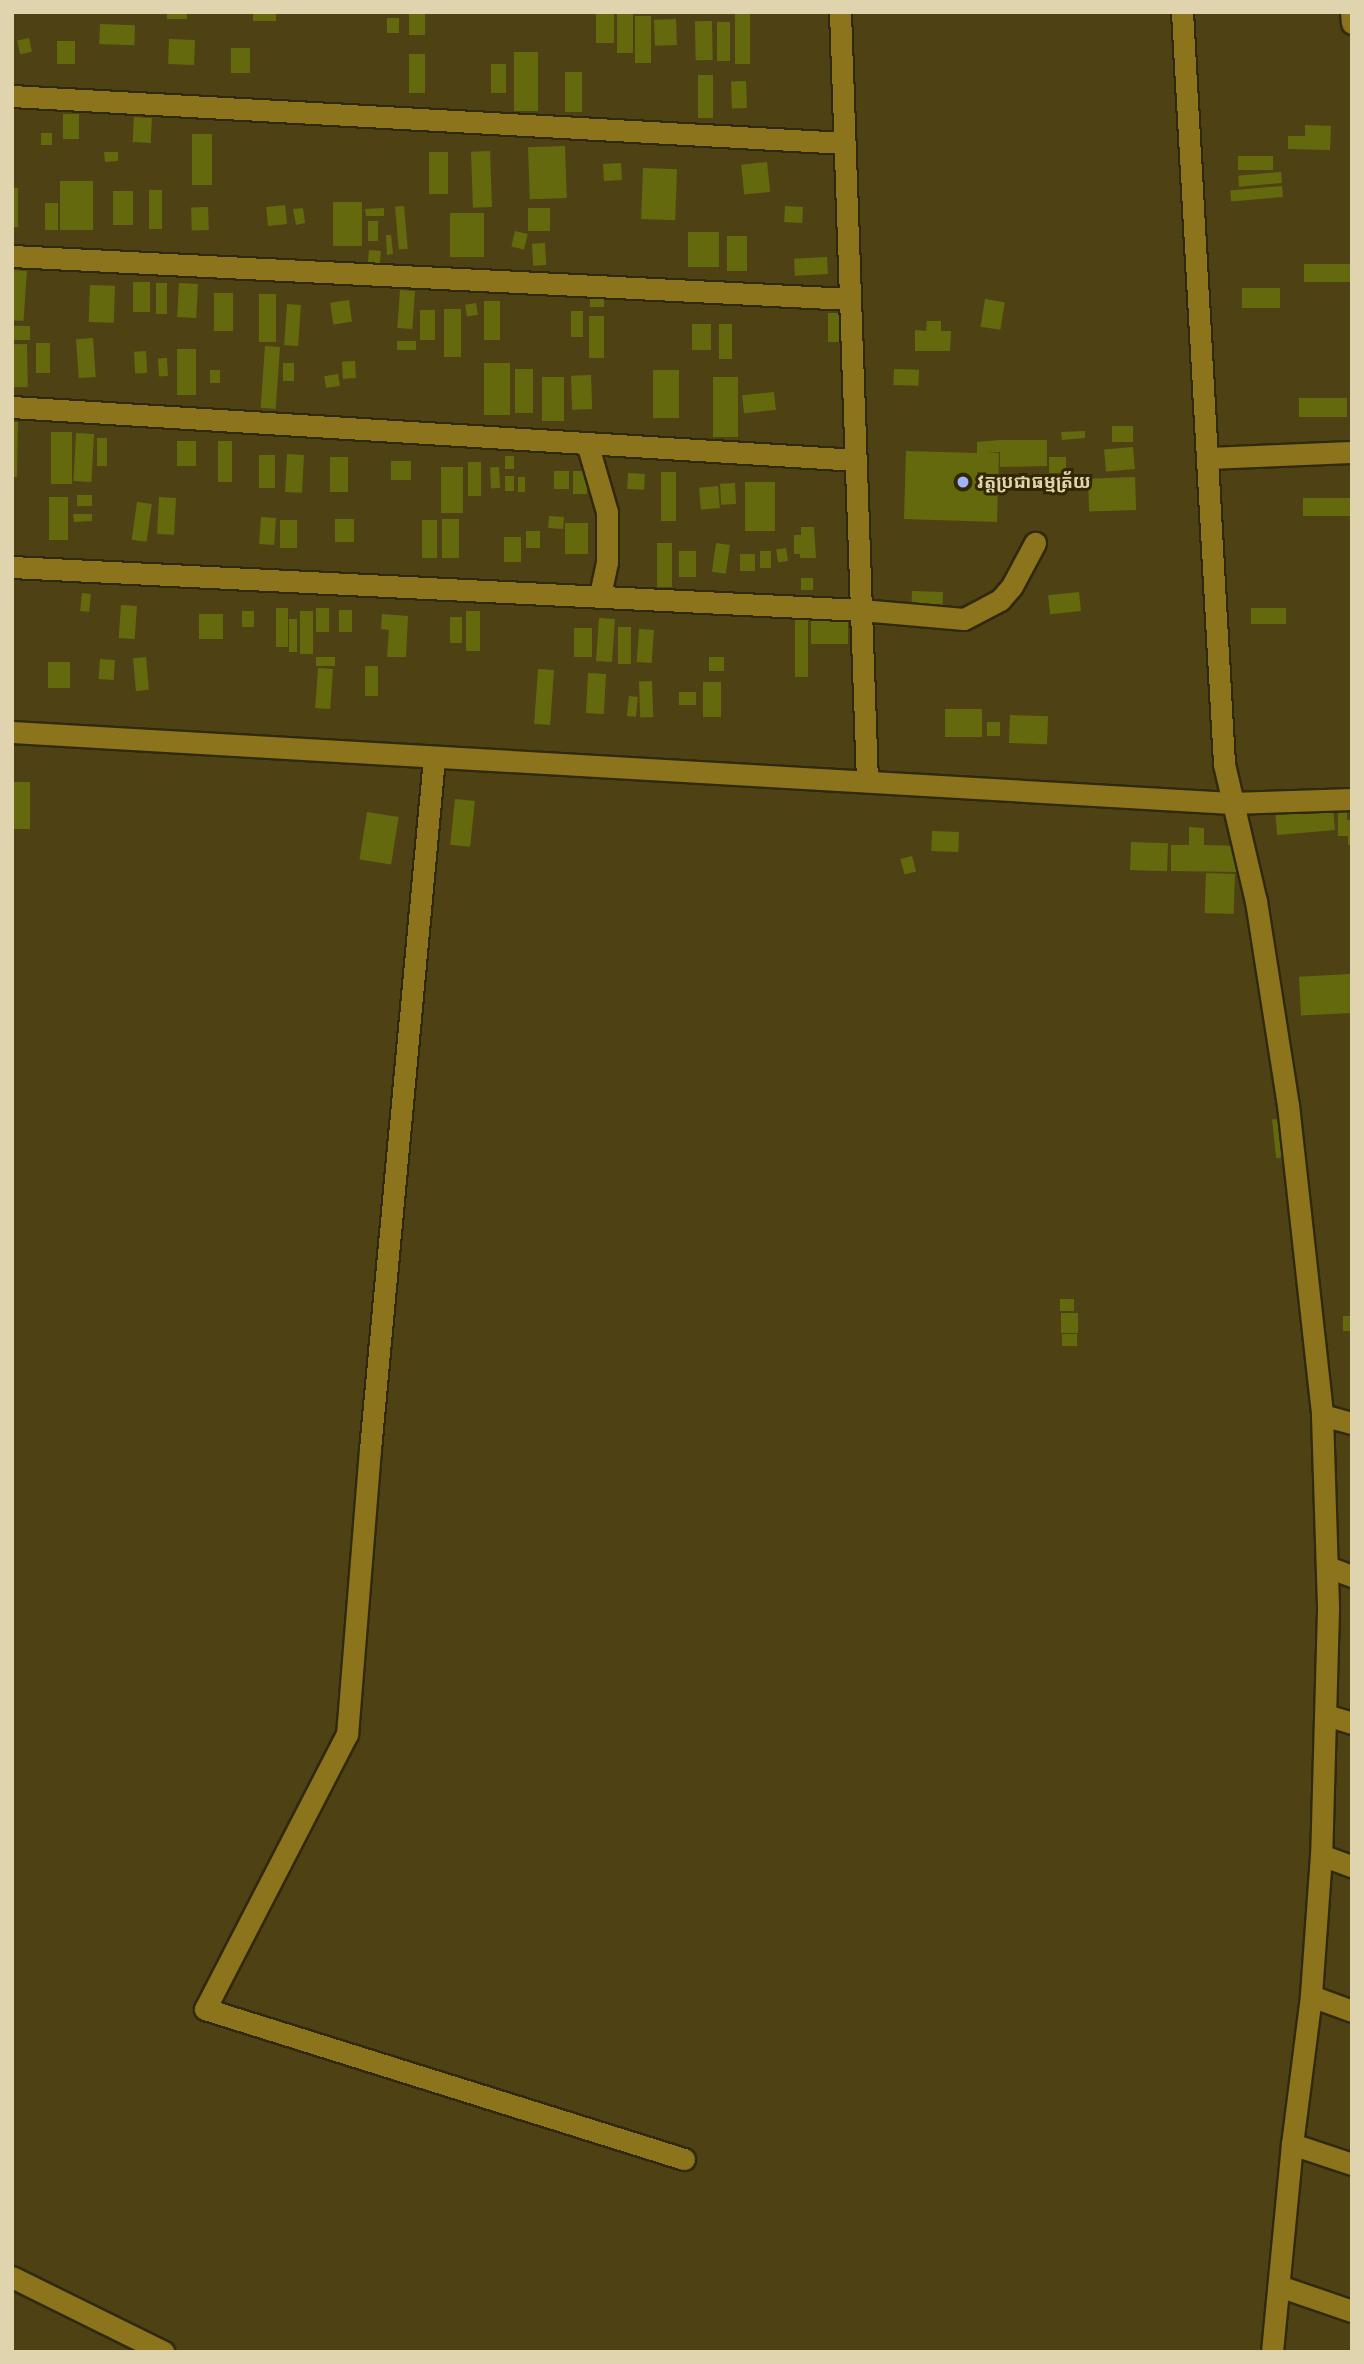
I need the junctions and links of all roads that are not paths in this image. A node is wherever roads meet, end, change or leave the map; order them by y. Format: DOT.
graph roads {
  1 [pos="841,12"];
  2 [pos="1182,12"];
  3 [pos="1351,12"];
  4 [pos="1352,23"];
  5 [pos="12,96"];
  6 [pos="845,144"];
  7 [pos="12,256"];
  8 [pos="850,299"];
  9 [pos="12,407"];
  10 [pos="587,443"];
  11 [pos="1352,452"];
  12 [pos="1207,458"];
  13 [pos="856,460"];
  14 [pos="1035,543"];
  15 [pos="12,567"];
  16 [pos="600,596"];
  17 [pos="861,610"];
  18 [pos="12,732"];
  19 [pos="434,758"];
  20 [pos="867,780"];
  21 [pos="1352,799"];
  22 [pos="1231,803"];
  23 [pos="1322,1415"];
  24 [pos="1352,1423"];
  25 [pos="1328,1567"];
  26 [pos="1352,1576"];
  27 [pos="1326,1715"];
  28 [pos="1352,1723"];
  29 [pos="1321,1854"];
  30 [pos="1352,1866"];
  31 [pos="1311,1996"];
  32 [pos="1352,2011"];
  33 [pos="1292,2144"];
  34 [pos="684,2159"];
  35 [pos="1352,2164"];
  36 [pos="12,2277"];
  37 [pos="1279,2286"];
  38 [pos="1352,2311"];
  39 [pos="164,2352"];
  40 [pos="1272,2352"];
  1 -- 6 [label="street"];
  2 -- 12 [label="street"];
  3 -- 4 [label="street"];
  5 -- 6 [label="street"];
  6 -- 8 [label="street"];
  7 -- 8 [label="street"];
  8 -- 13 [label="street"];
  9 -- 10 [label="street"];
  10 -- 13 [label="street"];
  10 -- 16 [label="street"];
  11 -- 12 [label="street"];
  12 -- 22 [label="street"];
  13 -- 17 [label="street"];
  14 -- 17 [label="street"];
  15 -- 16 [label="street"];
  16 -- 17 [label="street"];
  17 -- 20 [label="street"];
  18 -- 19 [label="street"];
  19 -- 20 [label="street"];
  19 -- 34 [label="street"];
  20 -- 22 [label="street"];
  21 -- 22 [label="street"];
  22 -- 23 [label="street"];
  23 -- 24 [label="street"];
  23 -- 25 [label="street"];
  25 -- 26 [label="street"];
  25 -- 27 [label="street"];
  27 -- 28 [label="street"];
  27 -- 29 [label="street"];
  29 -- 30 [label="street"];
  29 -- 31 [label="street"];
  31 -- 32 [label="street"];
  31 -- 33 [label="street"];
  33 -- 35 [label="street"];
  33 -- 37 [label="street"];
  36 -- 39 [label="street"];
  37 -- 38 [label="street"];
  37 -- 40 [label="street"];
}
